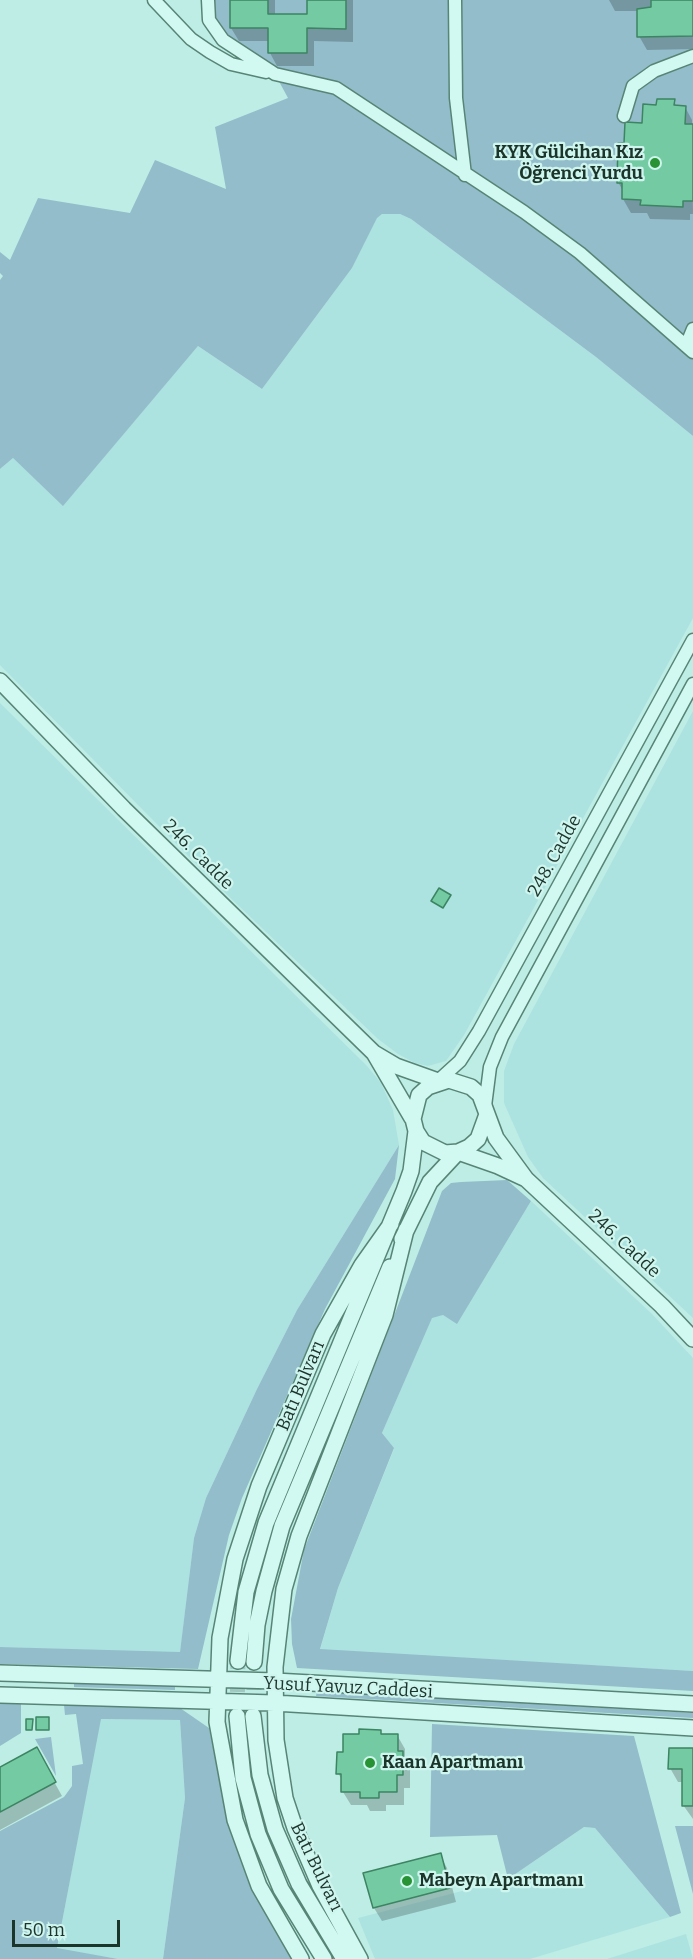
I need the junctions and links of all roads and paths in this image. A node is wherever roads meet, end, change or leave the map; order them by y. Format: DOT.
graph roads {
  1 [pos="154,0"];
  2 [pos="208,0"];
  3 [pos="455,0"];
  4 [pos="693,56"];
  5 [pos="276,74"];
  6 [pos="624,116"];
  7 [pos="465,175"];
  8 [pos="693,328"];
  9 [pos="690,349"];
  10 [pos="693,640"];
  11 [pos="0,681"];
  12 [pos="693,684"];
  13 [pos="374,1053"];
  14 [pos="438,1081"];
  15 [pos="485,1112"];
  16 [pos="414,1125"];
  17 [pos="458,1152"];
  18 [pos="526,1179"];
  19 [pos="391,1224"];
  20 [pos="406,1230"];
  21 [pos="693,1339"];
  22 [pos="238,1661"];
  23 [pos="254,1662"];
  24 [pos="0,1673"];
  25 [pos="57,1674"];
  26 [pos="218,1678"];
  27 [pos="274,1681"];
  28 [pos="0,1695"];
  29 [pos="58,1696"];
  30 [pos="216,1700"];
  31 [pos="274,1703"];
  32 [pos="693,1704"];
  33 [pos="237,1716"];
  34 [pos="254,1716"];
  35 [pos="693,1728"];
  36 [pos="301,1959"];
  37 [pos="324,1959"];
  38 [pos="344,1959"];
  39 [pos="360,1959"];
  1 -- 5 [label="street"];
  2 -- 5 [label="street"];
  3 -- 7 [label="street"];
  4 -- 6 [label="street"];
  5 -- 7 [label="street"];
  7 -- 9 [label="street"];
  8 -- 9 [label="street"];
  10 -- 14 [label="street, 248. Cadde"];
  11 -- 13 [label="street, 246. Cadde"];
  12 -- 15 [label="street"];
  13 -- 14 [label="street, 246. Cadde"];
  13 -- 16 [label="street, 246. Cadde"];
  14 -- 15 [label="street"];
  14 -- 16 [label="street"];
  15 -- 17 [label="street"];
  15 -- 18 [label="street, 246. Cadde"];
  16 -- 17 [label="street"];
  16 -- 19 [label="street, Batı Bulvarı"];
  17 -- 18 [label="street, 246. Cadde"];
  17 -- 20 [label="street, Batı Bulvarı"];
  18 -- 21 [label="street, 246. Cadde"];
  19 -- 22 [label="street, Batı Bulvarı"];
  19 -- 26 [label="street"];
  20 -- 23 [label="street, Batı Bulvarı"];
  20 -- 27 [label="street"];
  24 -- 25 [label="street, Yusuf Yavuz Caddesi"];
  25 -- 26 [label="street, Yusuf Yavuz Caddesi"];
  25 -- 29 [label="street"];
  26 -- 27 [label="street, Yusuf Yavuz Caddesi"];
  26 -- 30 [label="street"];
  27 -- 31 [label="street"];
  27 -- 32 [label="street, Yusuf Yavuz Caddesi"];
  28 -- 29 [label="street, Yusuf Yavuz Caddesi"];
  29 -- 30 [label="street, Yusuf Yavuz Caddesi"];
  30 -- 31 [label="street, Yusuf Yavuz Caddesi"];
  30 -- 36 [label="street"];
  31 -- 35 [label="street, Yusuf Yavuz Caddesi"];
  31 -- 39 [label="street"];
  33 -- 37 [label="street"];
  34 -- 38 [label="street, Batı Bulvarı"];
}
